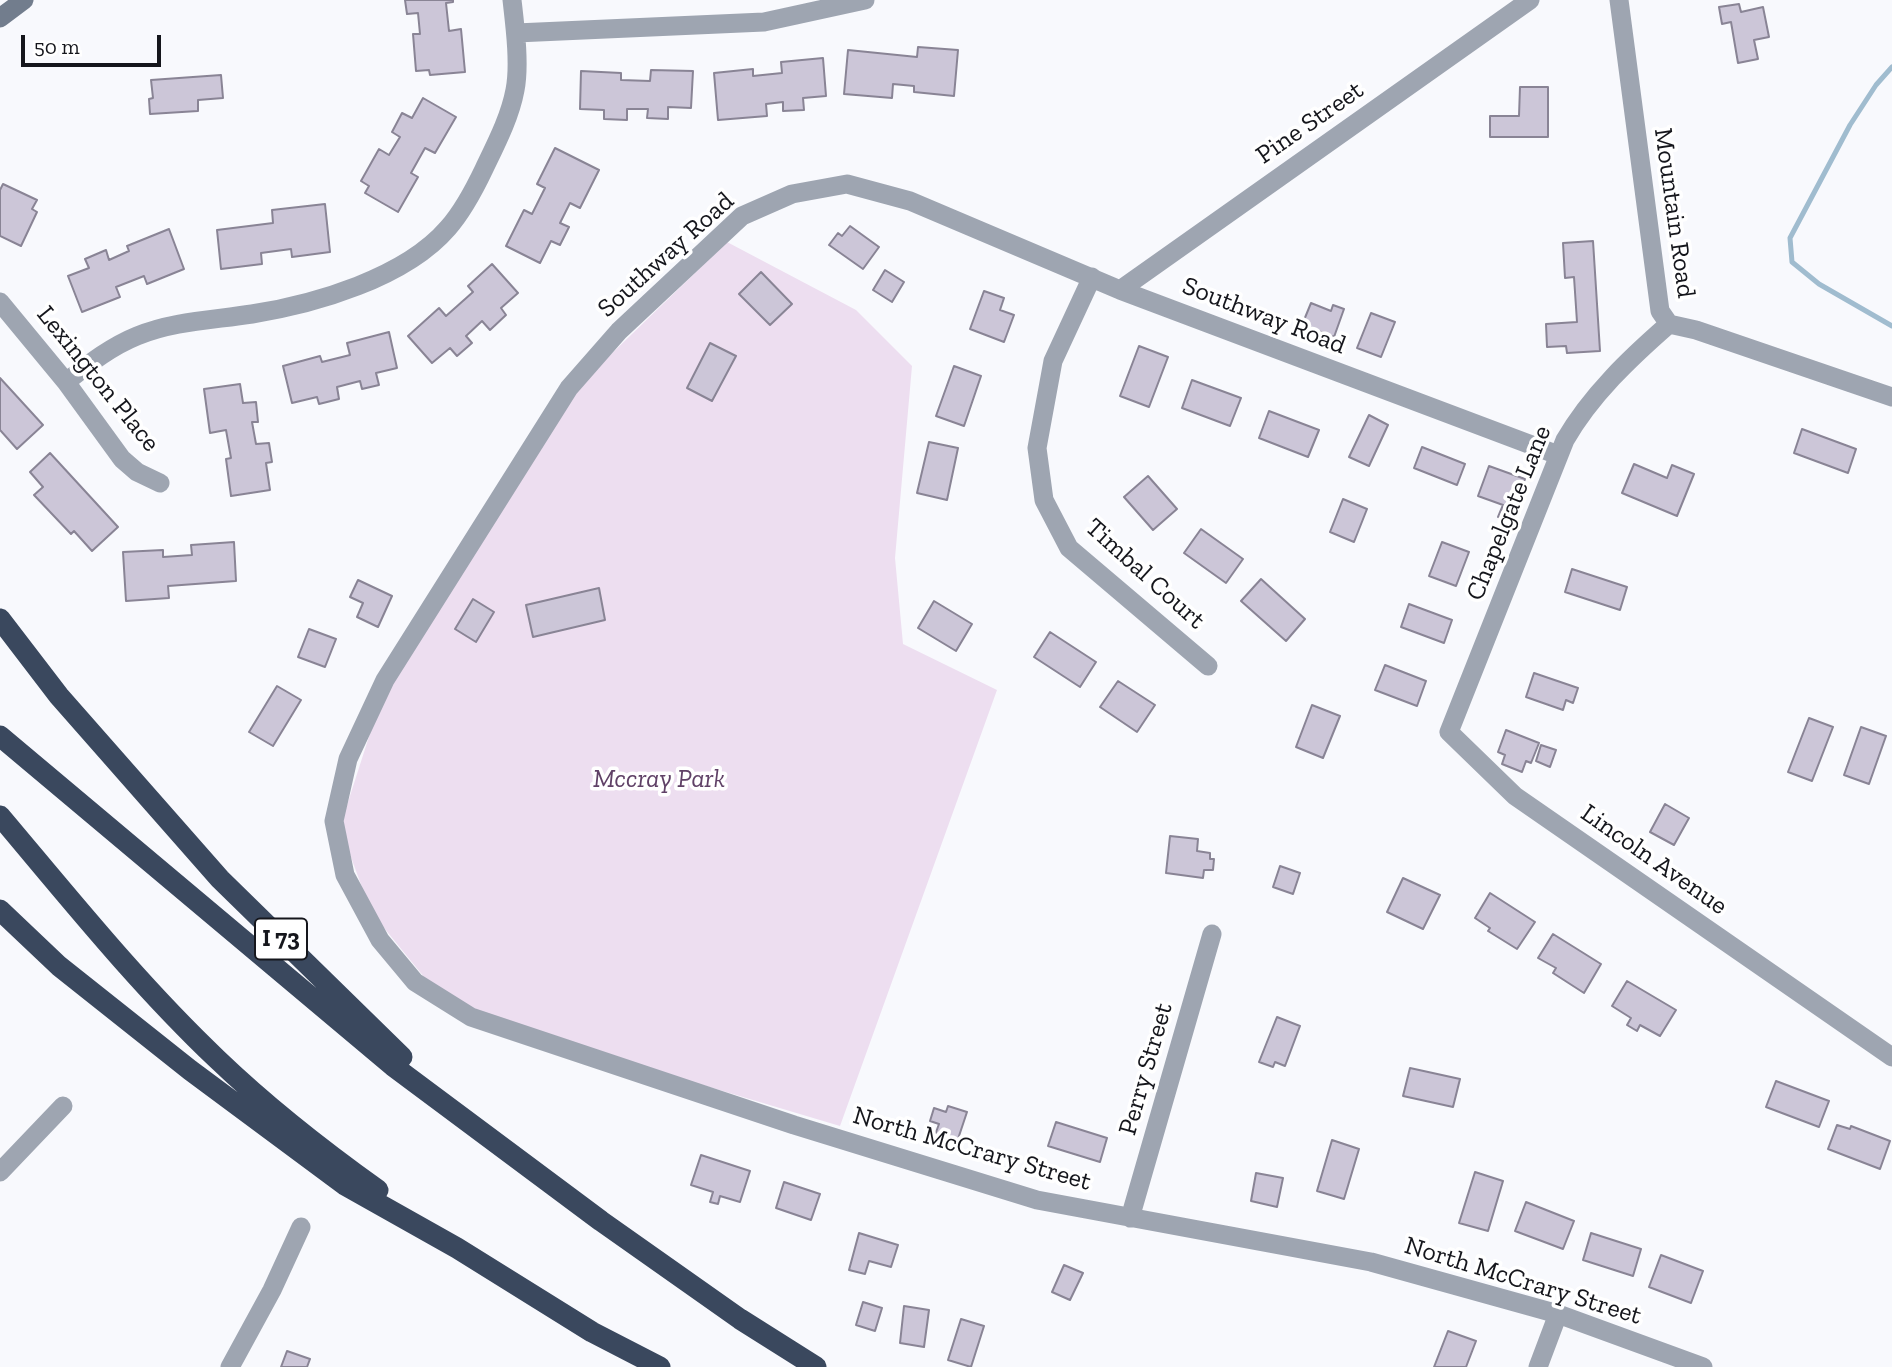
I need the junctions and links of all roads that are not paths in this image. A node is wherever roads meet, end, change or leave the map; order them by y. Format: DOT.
graph roads {
  1 [pos="24,0"];
  2 [pos="512,0"];
  3 [pos="865,0"];
  4 [pos="1530,0"];
  5 [pos="1619,0"];
  6 [pos="0,18"];
  7 [pos="516,33"];
  8 [pos="1092,277"];
  9 [pos="1120,290"];
  10 [pos="0,302"];
  11 [pos="1669,324"];
  12 [pos="66,382"];
  13 [pos="1892,397"];
  14 [pos="1558,455"];
  15 [pos="160,483"];
  16 [pos="0,619"];
  17 [pos="1208,666"];
  18 [pos="1472,672"];
  19 [pos="0,736"];
  20 [pos="0,816"];
  21 [pos="0,910"];
  22 [pos="1212,934"];
  23 [pos="380,940"];
  24 [pos="1892,1057"];
  25 [pos="63,1106"];
  26 [pos="0,1172"];
  27 [pos="1130,1217"];
  28 [pos="601,1221"];
  29 [pos="301,1227"];
  30 [pos="457,1248"];
  31 [pos="1558,1314"];
  32 [pos="230,1367"];
  33 [pos="660,1367"];
  34 [pos="816,1367"];
  35 [pos="1538,1367"];
  36 [pos="1703,1367"];
  1 -- 6 [label="main road"];
  2 -- 7 [label="street"];
  3 -- 7 [label="street"];
  4 -- 9 [label="street, Pine Street"];
  5 -- 11 [label="street, Mountain Road"];
  7 -- 12 [label="street"];
  8 -- 9 [label="street, Southway Road"];
  8 -- 17 [label="street, Timbal Court"];
  8 -- 23 [label="street, Southway Road"];
  9 -- 14 [label="street, Southway Road"];
  10 -- 12 [label="street, Lexington Place"];
  11 -- 13 [label="street, Mountain Road"];
  11 -- 14 [label="street, Chapelgate Lane"];
  12 -- 15 [label="street, Lexington Place"];
  14 -- 18 [label="street, Chapelgate Lane"];
  16 -- 28 [label="highway, I 73"];
  18 -- 24 [label="street, Lincoln Avenue"];
  19 -- 28 [label="highway"];
  20 -- 30 [label="highway"];
  21 -- 30 [label="highway"];
  22 -- 27 [label="street, Perry Street"];
  23 -- 27 [label="street, North McCrary Street"];
  25 -- 26 [label="street"];
  27 -- 31 [label="street, North McCrary Street"];
  28 -- 34 [label="highway, I 73"];
  29 -- 32 [label="street"];
  30 -- 33 [label="highway"];
  31 -- 35 [label="street"];
  31 -- 36 [label="street, North McCrary Street"];
}
